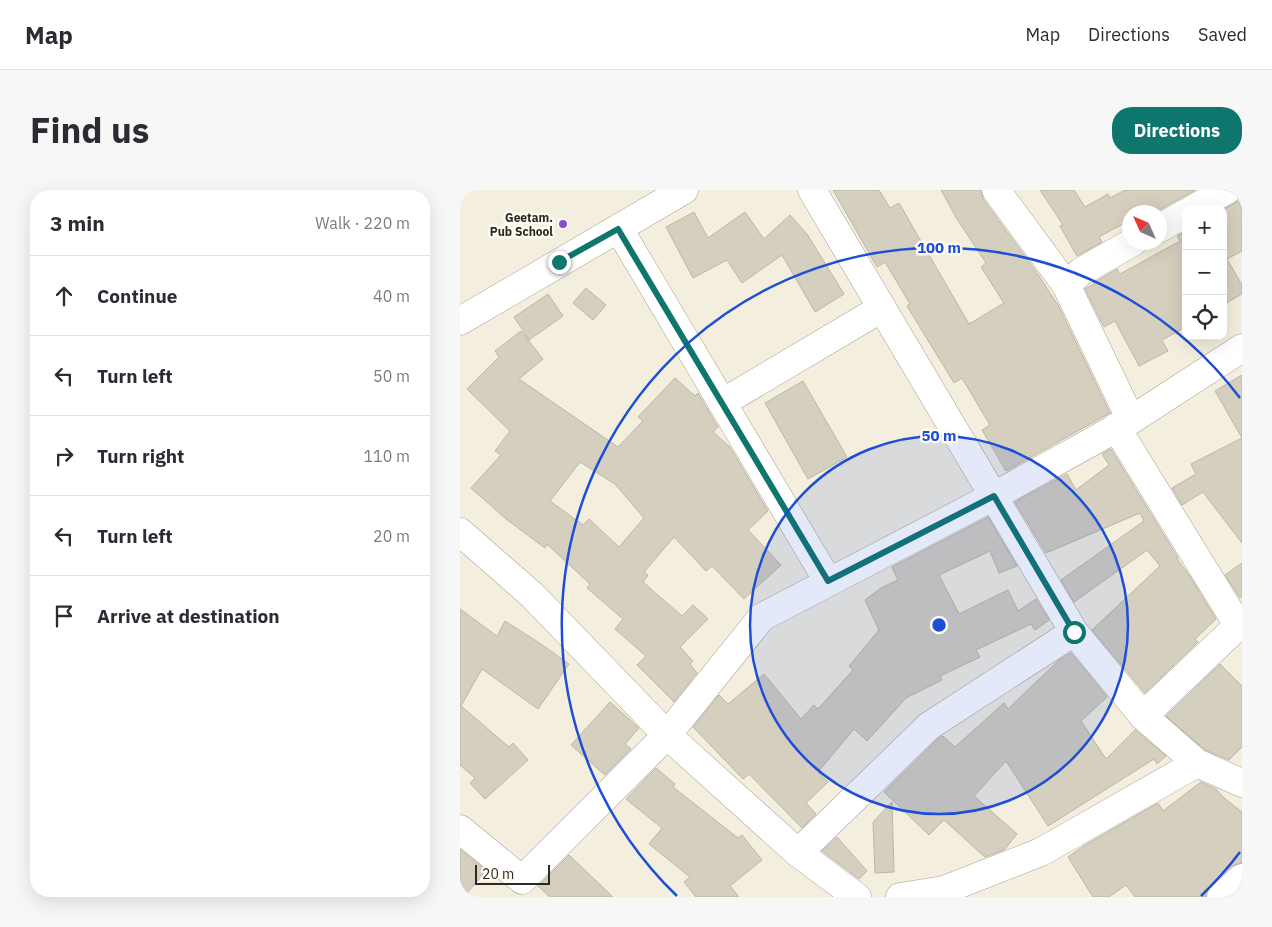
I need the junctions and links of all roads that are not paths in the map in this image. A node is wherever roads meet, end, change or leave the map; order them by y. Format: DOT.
graph roads {
  1 [pos="684,190"];
  2 [pos="812,190"];
  3 [pos="996,190"];
  4 [pos="1227,190"];
  5 [pos="1200,205"];
  6 [pos="1182,215"];
  7 [pos="1167,224"];
  8 [pos="618,229"];
  9 [pos="1122,248"];
  10 [pos="1066,285"];
  11 [pos="882,308"];
  12 [pos="460,321"];
  13 [pos="1242,348"];
  14 [pos="722,403"];
  15 [pos="1124,424"];
  16 [pos="994,496"];
  17 [pos="460,532"];
  18 [pos="828,581"];
  19 [pos="1240,623"];
  20 [pos="1074,632"];
  21 [pos="1143,716"];
  22 [pos="667,735"];
  23 [pos="1197,763"];
  24 [pos="1242,783"];
  25 [pos="460,830"];
  26 [pos="798,853"];
  27 [pos="1242,878"];
  28 [pos="857,897"];
  29 [pos="900,897"];
  30 [pos="1221,897"];
  1 -- 8 [label="street"];
  2 -- 11 [label="street"];
  3 -- 10 [label="street"];
  4 -- 5 [label="street"];
  6 -- 7 [label="street"];
  8 -- 12 [label="street"];
  8 -- 14 [label="street"];
  9 -- 10 [label="street"];
  10 -- 15 [label="street"];
  11 -- 14 [label="street"];
  11 -- 16 [label="street"];
  13 -- 15 [label="street"];
  14 -- 18 [label="street"];
  15 -- 16 [label="street"];
  15 -- 19 [label="street"];
  16 -- 18 [label="street"];
  16 -- 20 [label="street"];
  17 -- 22 [label="street"];
  18 -- 22 [label="street"];
  19 -- 21 [label="street"];
  20 -- 21 [label="street"];
  20 -- 26 [label="street"];
  21 -- 23 [label="street"];
  22 -- 25 [label="street"];
  22 -- 26 [label="street"];
  23 -- 24 [label="street"];
  23 -- 29 [label="street"];
  26 -- 28 [label="street"];
  27 -- 30 [label="street"];
}
